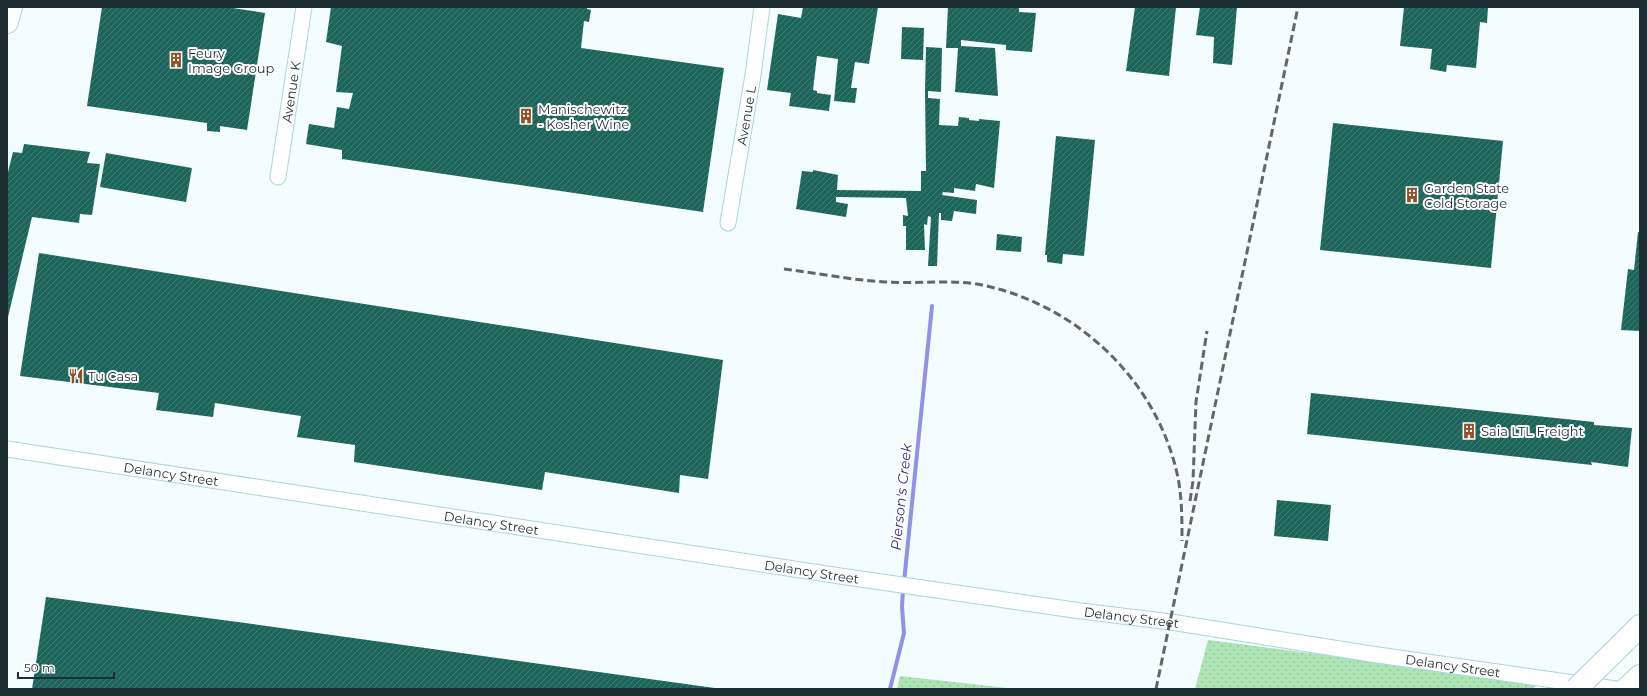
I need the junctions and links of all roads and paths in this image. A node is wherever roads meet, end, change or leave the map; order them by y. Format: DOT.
graph roads {
  1 [pos="11,7"];
  2 [pos="304,7"];
  3 [pos="762,7"];
  4 [pos="7,22"];
  5 [pos="278,177"];
  6 [pos="728,223"];
  7 [pos="7,449"];
  8 [pos="1640,626"];
  9 [pos="1640,676"];
  10 [pos="1576,689"];
  11 [pos="1616,689"];
  12 [pos="1626,689"];
  1 -- 4 [label="highway"];
  2 -- 5 [label="street, Avenue K"];
  3 -- 6 [label="street, Avenue L"];
  7 -- 11 [label="street, Delancy Street"];
  8 -- 10 [label="highway, bridge"];
  9 -- 12 [label="highway"];
}
